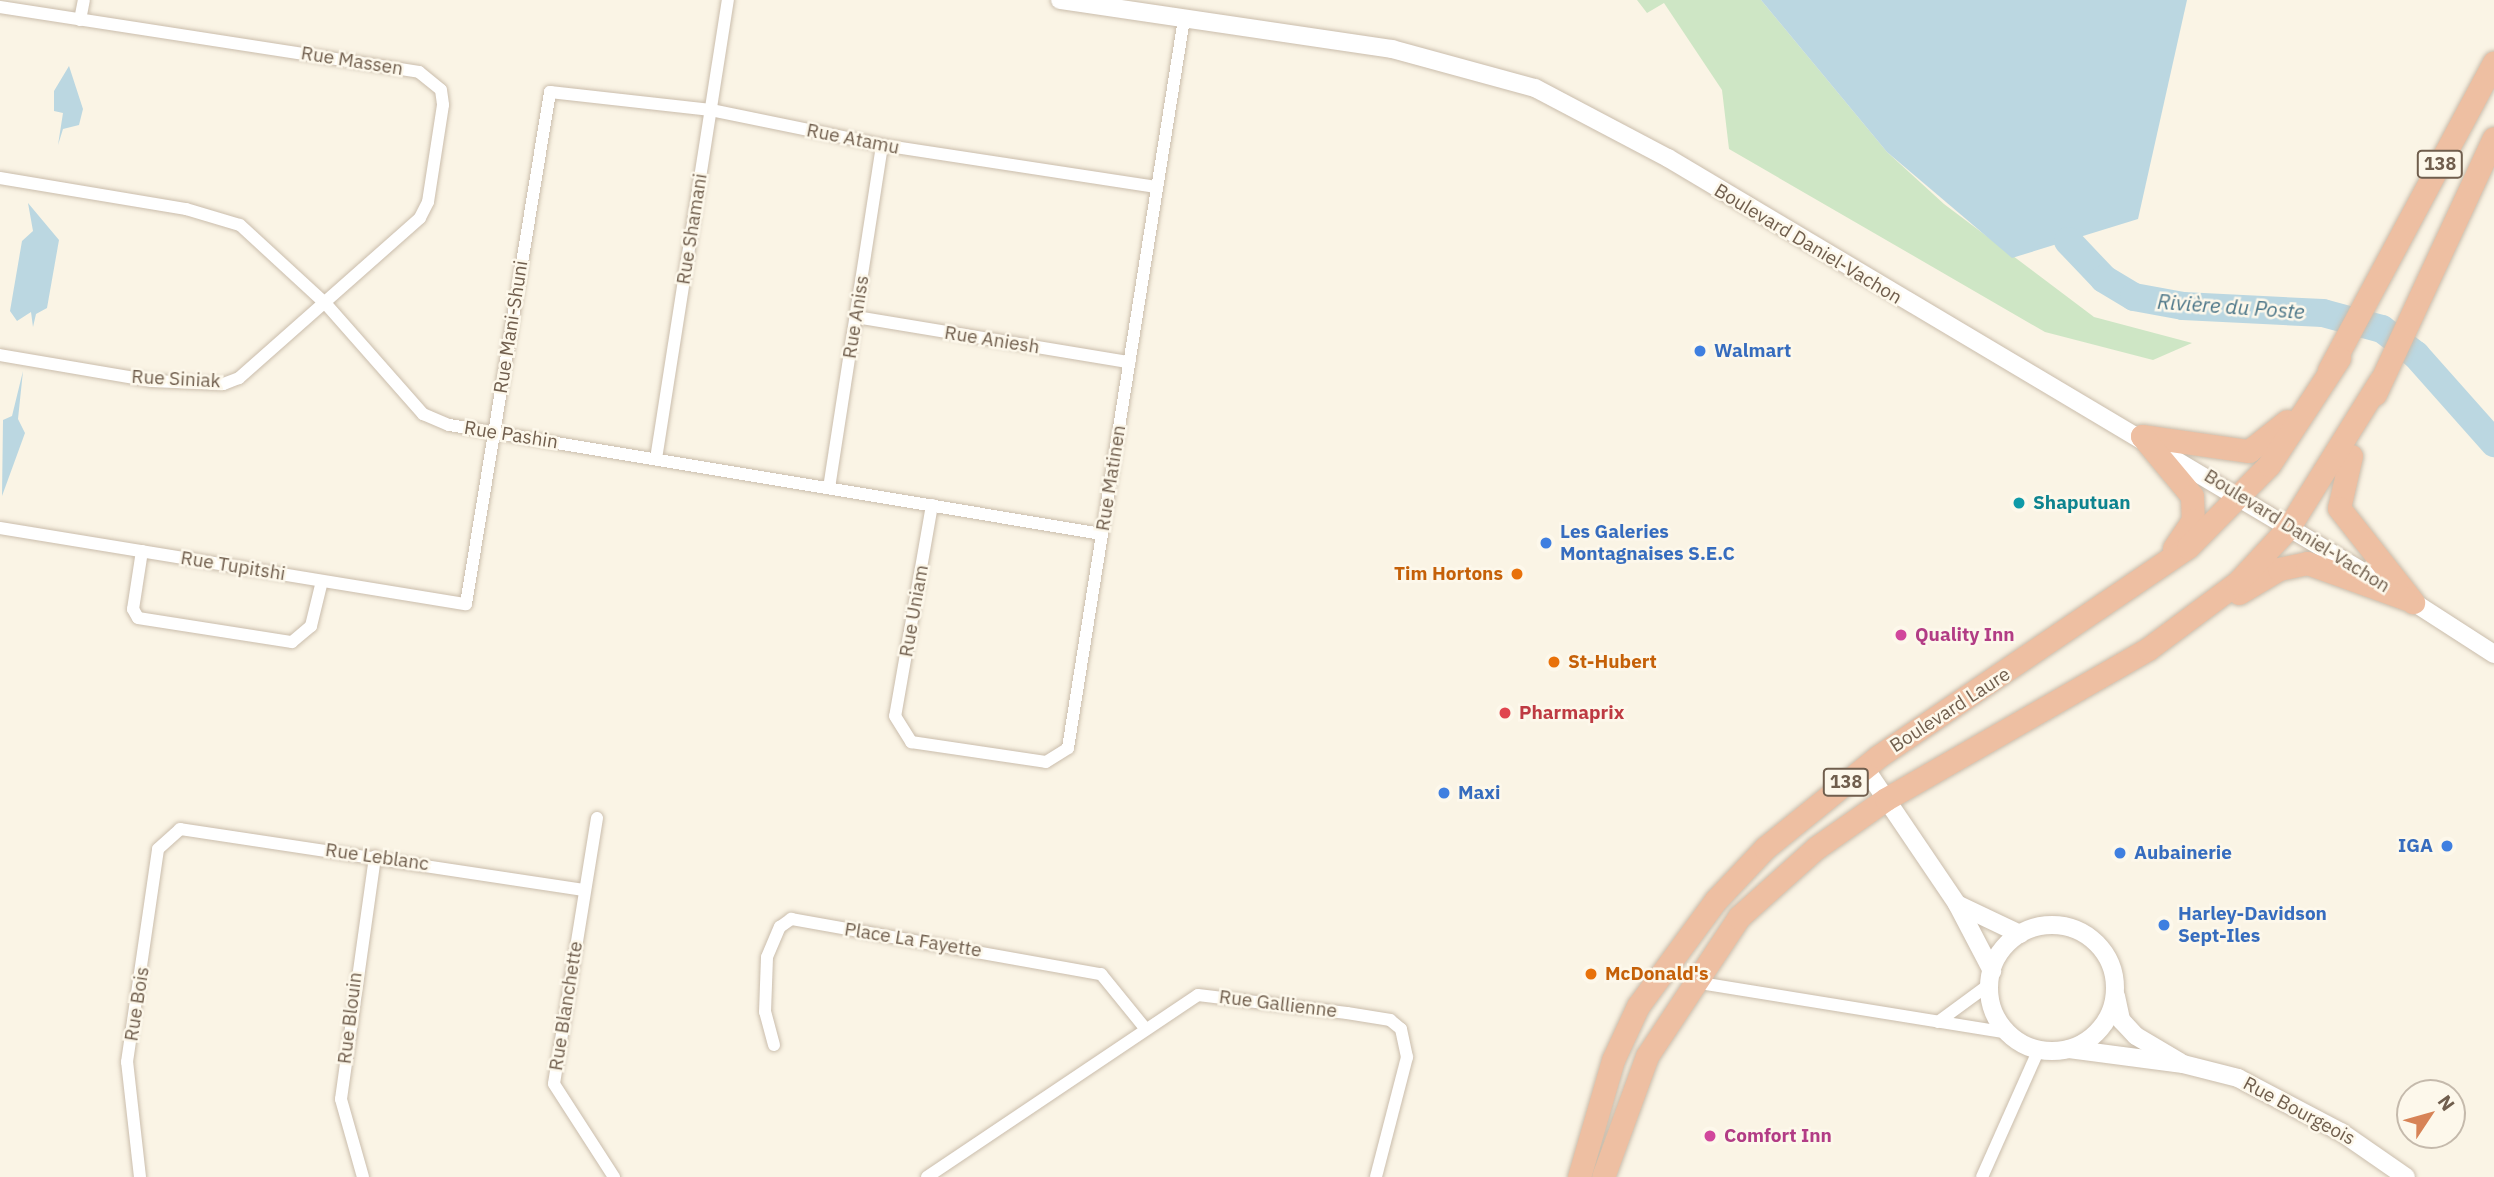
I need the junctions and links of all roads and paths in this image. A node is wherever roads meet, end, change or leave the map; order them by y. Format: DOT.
graph roads {
  1 [pos="84,0"];
  2 [pos="728,0"];
  3 [pos="1060,0"];
  4 [pos="0,7"];
  5 [pos="1184,19"];
  6 [pos="80,20"];
  7 [pos="2494,62"];
  8 [pos="550,92"];
  9 [pos="711,110"];
  10 [pos="2494,138"];
  11 [pos="882,145"];
  12 [pos="0,178"];
  13 [pos="1157,187"];
  14 [pos="326,304"];
  15 [pos="856,317"];
  16 [pos="0,355"];
  17 [pos="2339,358"];
  18 [pos="1129,362"];
  19 [pos="2380,381"];
  20 [pos="494,431"];
  21 [pos="2142,436"];
  22 [pos="656,458"];
  23 [pos="829,488"];
  24 [pos="2242,497"];
  25 [pos="932,505"];
  26 [pos="2289,527"];
  27 [pos="0,528"];
  28 [pos="1102,534"];
  29 [pos="142,551"];
  30 [pos="322,581"];
  31 [pos="2125,595"];
  32 [pos="2413,602"];
  33 [pos="466,604"];
  34 [pos="2196,616"];
  35 [pos="2494,654"];
  36 [pos="895,716"];
  37 [pos="1865,768"];
  38 [pos="1886,799"];
  39 [pos="597,818"];
  40 [pos="171,835"];
  41 [pos="375,856"];
  42 [pos="584,890"];
  43 [pos="1957,904"];
  44 [pos="2020,934"];
  45 [pos="1991,978"];
  46 [pos="1691,981"];
  47 [pos="2115,993"];
  48 [pos="1938,1021"];
  49 [pos="1144,1027"];
  50 [pos="2008,1033"];
  51 [pos="774,1045"];
  52 [pos="2039,1049"];
  53 [pos="2069,1049"];
  54 [pos="2183,1064"];
  55 [pos="140,1177"];
  56 [pos="363,1177"];
  57 [pos="614,1177"];
  58 [pos="927,1177"];
  59 [pos="1376,1177"];
  60 [pos="1579,1177"];
  61 [pos="1604,1177"];
  62 [pos="1982,1177"];
  63 [pos="2406,1177"];
  1 -- 6 [label="street"];
  2 -- 9 [label="street, Rue Shamani"];
  3 -- 5 [label="street, Boulevard Daniel-Vachon"];
  4 -- 6 [label="street, Rue Massen"];
  5 -- 13 [label="street, Rue Matinen"];
  5 -- 21 [label="street, Boulevard Daniel-Vachon"];
  6 -- 14 [label="street, Rue Massen"];
  7 -- 17 [label="highway, 138"];
  8 -- 9 [label="street, Rue Atamu"];
  8 -- 20 [label="street, Rue Mani-Shuni"];
  9 -- 11 [label="street, Rue Atamu"];
  9 -- 22 [label="street, Rue Shamani"];
  10 -- 19 [label="highway, 138"];
  11 -- 13 [label="street, Rue Atamu"];
  11 -- 15 [label="street, Rue Aniss"];
  12 -- 14 [label="street, Rue Pashin"];
  13 -- 18 [label="street, Rue Matinen"];
  14 -- 16 [label="street, Rue Siniak"];
  14 -- 20 [label="street, Rue Pashin"];
  15 -- 18 [label="street, Rue Aniesh"];
  15 -- 23 [label="street, Rue Aniss"];
  17 -- 21 [label="highway"];
  17 -- 24 [label="highway, Boulevard Laure / 138"];
  18 -- 28 [label="street, Rue Matinen"];
  19 -- 26 [label="highway, 138"];
  19 -- 32 [label="highway"];
  20 -- 22 [label="street, Rue Pashin"];
  20 -- 33 [label="street, Rue Mani-Shuni"];
  21 -- 24 [label="street, Boulevard Daniel-Vachon"];
  21 -- 31 [label="highway"];
  22 -- 23 [label="street, Rue Pashin"];
  23 -- 25 [label="street, Rue Pashin"];
  24 -- 26 [label="street, Boulevard Daniel-Vachon"];
  24 -- 31 [label="highway, Boulevard Laure / 138"];
  25 -- 28 [label="street, Rue Pashin"];
  25 -- 36 [label="street, Rue Uniam"];
  26 -- 32 [label="street, Boulevard Daniel-Vachon"];
  26 -- 34 [label="highway, 138"];
  27 -- 29 [label="street, Rue Tupitshi"];
  28 -- 36 [label="street, Rue Matinen"];
  29 -- 30 [label="street, Rue Tupitshi"];
  29 -- 30 [label="street"];
  30 -- 33 [label="street, Rue Tupitshi"];
  31 -- 37 [label="highway, Boulevard Laure / 138"];
  32 -- 34 [label="highway"];
  32 -- 35 [label="street, Boulevard Daniel-Vachon"];
  34 -- 38 [label="highway, 138"];
  37 -- 38 [label="street"];
  37 -- 60 [label="highway, Boulevard Laure / 138"];
  38 -- 43 [label="street"];
  38 -- 46 [label="highway, 138"];
  39 -- 42 [label="street, Rue Blanchette"];
  40 -- 41 [label="street, Rue Leblanc"];
  40 -- 55 [label="street, Rue Bois"];
  41 -- 42 [label="street, Rue Leblanc"];
  41 -- 56 [label="street, Rue Blouin"];
  42 -- 57 [label="street, Rue Blanchette"];
  43 -- 44 [label="street"];
  43 -- 45 [label="street"];
  44 -- 45 [label="street"];
  44 -- 47 [label="street"];
  45 -- 48 [label="street"];
  45 -- 50 [label="street"];
  46 -- 48 [label="street"];
  46 -- 61 [label="highway, 138"];
  47 -- 53 [label="street"];
  47 -- 54 [label="street, Rue Bourgeois"];
  48 -- 50 [label="street"];
  49 -- 51 [label="street, Place La Fayette"];
  49 -- 58 [label="street, Rue Gallienne"];
  49 -- 59 [label="street, Rue Gallienne"];
  50 -- 52 [label="street"];
  52 -- 53 [label="street"];
  52 -- 62 [label="street"];
  53 -- 54 [label="street, Rue Bourgeois"];
  54 -- 63 [label="street, Rue Bourgeois"];
}
